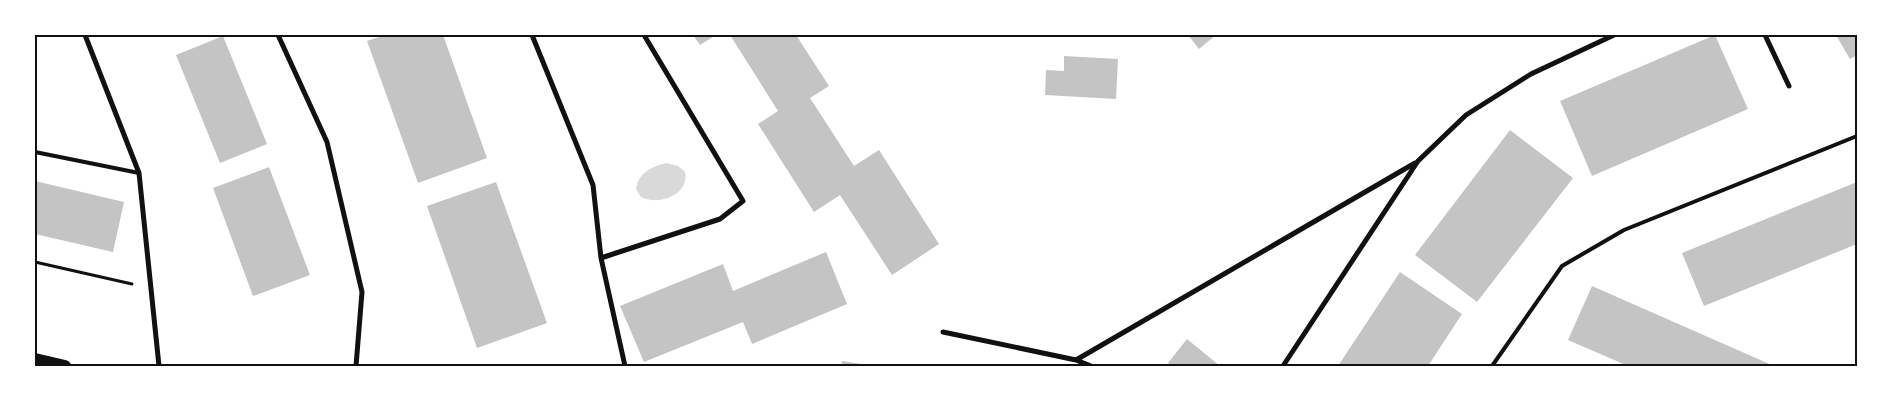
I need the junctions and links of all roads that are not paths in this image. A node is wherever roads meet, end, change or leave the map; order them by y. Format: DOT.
graph roads {
  1 [pos="85,35"];
  2 [pos="278,35"];
  3 [pos="532,35"];
  4 [pos="644,35"];
  5 [pos="1614,35"];
  6 [pos="1765,35"];
  7 [pos="1789,86"];
  8 [pos="1857,136"];
  9 [pos="35,152"];
  10 [pos="1418,161"];
  11 [pos="139,173"];
  12 [pos="601,258"];
  13 [pos="943,332"];
  14 [pos="35,359"];
  15 [pos="1076,360"];
  16 [pos="1494,364"];
  17 [pos="65,366"];
  18 [pos="160,366"];
  19 [pos="356,366"];
  20 [pos="625,366"];
  21 [pos="1091,366"];
  22 [pos="1283,366"];
  23 [pos="1500,366"];
  1 -- 11 [label="street"];
  2 -- 19 [label="street"];
  3 -- 12 [label="street"];
  4 -- 12 [label="street"];
  5 -- 10 [label="street"];
  6 -- 7 [label="street"];
  8 -- 16 [label="lane"];
  9 -- 11 [label="lane"];
  10 -- 15 [label="street"];
  10 -- 22 [label="street"];
  11 -- 18 [label="street"];
  12 -- 20 [label="street"];
  13 -- 15 [label="street"];
  14 -- 17 [label="main road"];
  15 -- 21 [label="street"];
  16 -- 23 [label="lane"];
}
